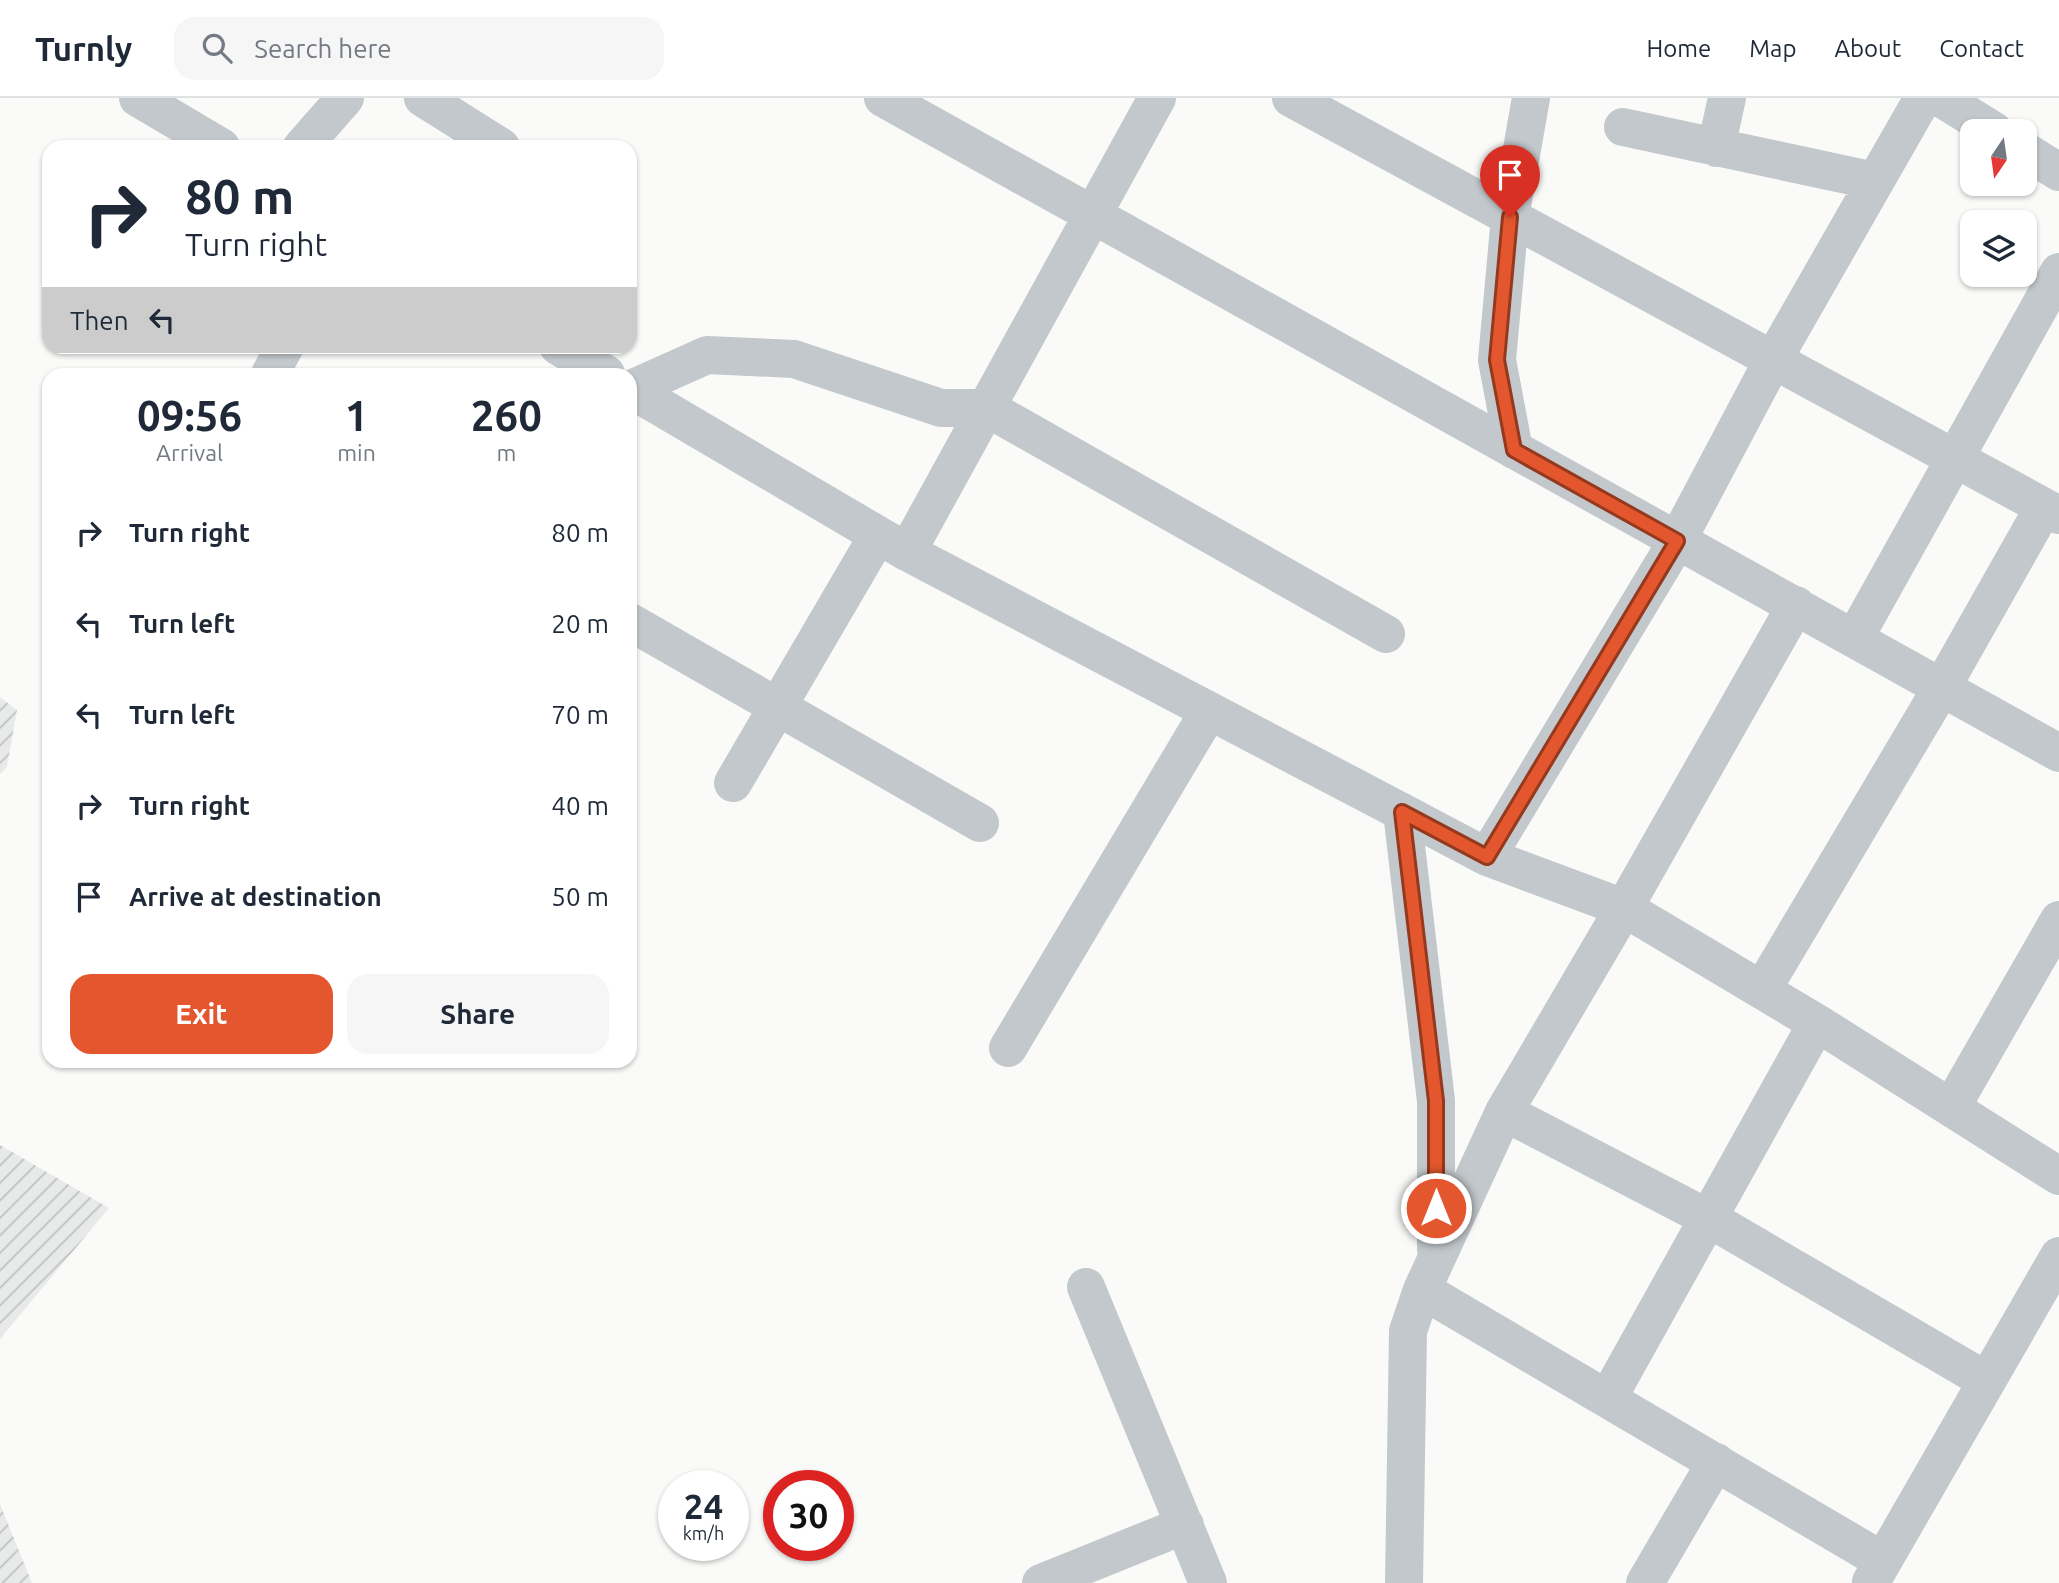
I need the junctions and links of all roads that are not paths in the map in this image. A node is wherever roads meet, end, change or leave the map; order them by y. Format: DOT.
graph roads {
  1 [pos="138,98"];
  2 [pos="345,98"];
  3 [pos="423,98"];
  4 [pos="883,98"];
  5 [pos="1157,98"];
  6 [pos="1291,98"];
  7 [pos="1531,98"];
  8 [pos="1727,98"];
  9 [pos="1923,98"];
  10 [pos="1941,98"];
  11 [pos="1975,119"];
  12 [pos="1623,127"];
  13 [pos="209,140"];
  14 [pos="308,140"];
  15 [pos="490,140"];
  16 [pos="1716,148"];
  17 [pos="2037,158"];
  18 [pos="2059,172"];
  19 [pos="1875,181"];
  20 [pos="1093,215"];
  21 [pos="1510,217"];
  22 [pos="2059,272"];
  23 [pos="572,354"];
  24 [pos="1773,360"];
  25 [pos="596,368"];
  26 [pos="637,386"];
  27 [pos="637,393"];
  28 [pos="986,408"];
  29 [pos="1514,450"];
  30 [pos="1955,459"];
  31 [pos="2052,511"];
  32 [pos="1677,541"];
  33 [pos="893,544"];
  34 [pos="1796,605"];
  35 [pos="637,626"];
  36 [pos="1386,635"];
  37 [pos="1854,639"];
  38 [pos="1942,687"];
  39 [pos="778,707"];
  40 [pos="1209,711"];
  41 [pos="2059,753"];
  42 [pos="733,783"];
  43 [pos="1402,812"];
  44 [pos="980,824"];
  45 [pos="1487,857"];
  46 [pos="1624,908"];
  47 [pos="2059,920"];
  48 [pos="1762,990"];
  49 [pos="1817,1023"];
  50 [pos="1008,1048"];
  51 [pos="1951,1108"];
  52 [pos="1504,1112"];
  53 [pos="2059,1176"];
  54 [pos="1708,1218"];
  55 [pos="2059,1256"];
  56 [pos="1429,1275"];
  57 [pos="1086,1287"];
  58 [pos="1987,1381"];
  59 [pos="1608,1398"];
  60 [pos="1716,1462"];
  61 [pos="1185,1525"];
  62 [pos="1877,1572"];
  63 [pos="1041,1583"];
  64 [pos="1208,1583"];
  65 [pos="1404,1583"];
  66 [pos="1645,1583"];
  1 -- 13 [label="street"];
  2 -- 14 [label="street"];
  3 -- 15 [label="street"];
  4 -- 20 [label="street"];
  5 -- 20 [label="street"];
  6 -- 21 [label="street"];
  7 -- 21 [label="street"];
  8 -- 16 [label="street"];
  9 -- 19 [label="street"];
  10 -- 11 [label="street"];
  12 -- 16 [label="street"];
  16 -- 19 [label="street"];
  17 -- 18 [label="street"];
  19 -- 24 [label="street"];
  20 -- 28 [label="street"];
  20 -- 29 [label="street"];
  21 -- 24 [label="street"];
  21 -- 29 [label="street"];
  22 -- 30 [label="street"];
  23 -- 25 [label="street"];
  24 -- 30 [label="street"];
  24 -- 32 [label="street"];
  26 -- 28 [label="street"];
  27 -- 33 [label="street"];
  28 -- 33 [label="street"];
  28 -- 36 [label="street"];
  29 -- 32 [label="street"];
  30 -- 31 [label="street"];
  30 -- 37 [label="street"];
  31 -- 38 [label="street"];
  32 -- 34 [label="street"];
  32 -- 45 [label="street"];
  33 -- 39 [label="street"];
  33 -- 40 [label="street"];
  34 -- 37 [label="street"];
  34 -- 46 [label="street"];
  35 -- 39 [label="street"];
  37 -- 38 [label="street"];
  38 -- 41 [label="street"];
  38 -- 48 [label="street"];
  39 -- 42 [label="street"];
  39 -- 44 [label="street"];
  40 -- 43 [label="street"];
  40 -- 50 [label="street"];
  43 -- 45 [label="street"];
  43 -- 56 [label="street"];
  45 -- 46 [label="street"];
  46 -- 48 [label="street"];
  46 -- 52 [label="street"];
  47 -- 51 [label="street"];
  48 -- 49 [label="street"];
  49 -- 51 [label="street"];
  49 -- 54 [label="street"];
  51 -- 53 [label="street"];
  52 -- 54 [label="street"];
  52 -- 56 [label="street"];
  54 -- 58 [label="street"];
  54 -- 59 [label="street"];
  55 -- 58 [label="street"];
  56 -- 59 [label="street"];
  56 -- 65 [label="street"];
  57 -- 61 [label="street"];
  58 -- 62 [label="street"];
  59 -- 60 [label="street"];
  60 -- 62 [label="street"];
  60 -- 66 [label="street"];
  61 -- 63 [label="street"];
  61 -- 64 [label="street"];
}
